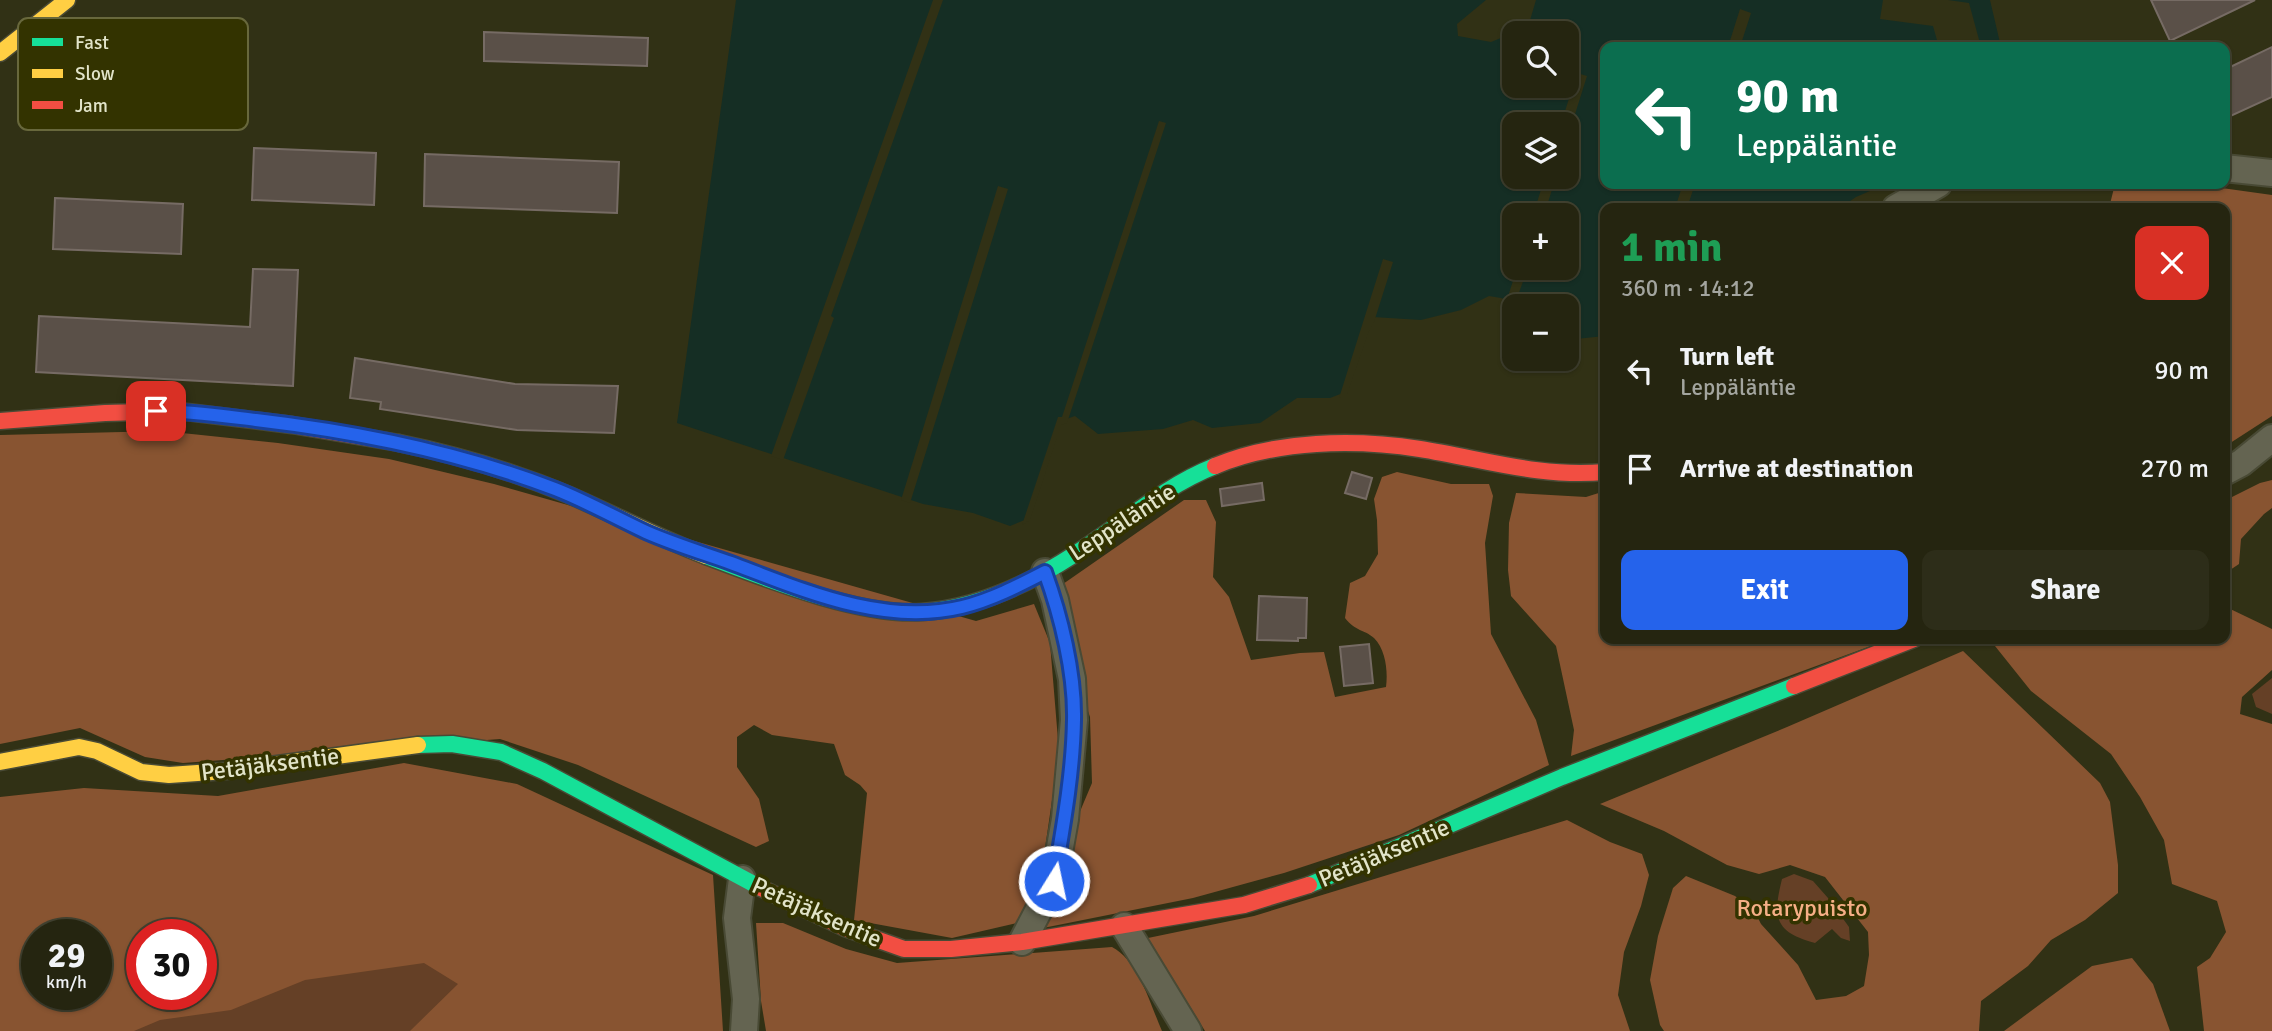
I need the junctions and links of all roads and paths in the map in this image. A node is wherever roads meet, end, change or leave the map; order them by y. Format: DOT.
graph roads {
  1 [pos="67,0"];
  2 [pos="44,18"];
  3 [pos="18,39"];
  4 [pos="0,53"];
  5 [pos="2230,169"];
  6 [pos="2272,173"];
  7 [pos="1929,189"];
  8 [pos="1905,203"];
  9 [pos="0,421"];
  10 [pos="2272,438"];
  11 [pos="2230,469"];
  12 [pos="1600,472"];
  13 [pos="1045,572"];
  14 [pos="1901,644"];
  15 [pos="0,762"];
  16 [pos="741,879"];
  17 [pos="1124,926"];
  18 [pos="1022,942"];
  19 [pos="744,1031"];
  20 [pos="1188,1031"];
  1 -- 2 [label="street"];
  3 -- 4 [label="street"];
  5 -- 6 [label="street"];
  7 -- 8 [label="street"];
  9 -- 13 [label="street, Leppäläntie"];
  10 -- 11 [label="street"];
  12 -- 13 [label="street, Leppäläntie"];
  13 -- 18 [label="street"];
  14 -- 17 [label="street, Petäjäksentie"];
  15 -- 16 [label="street, Petäjäksentie"];
  16 -- 18 [label="street, Petäjäksentie"];
  16 -- 19 [label="street"];
  17 -- 18 [label="street, Petäjäksentie"];
  17 -- 20 [label="street"];
}
